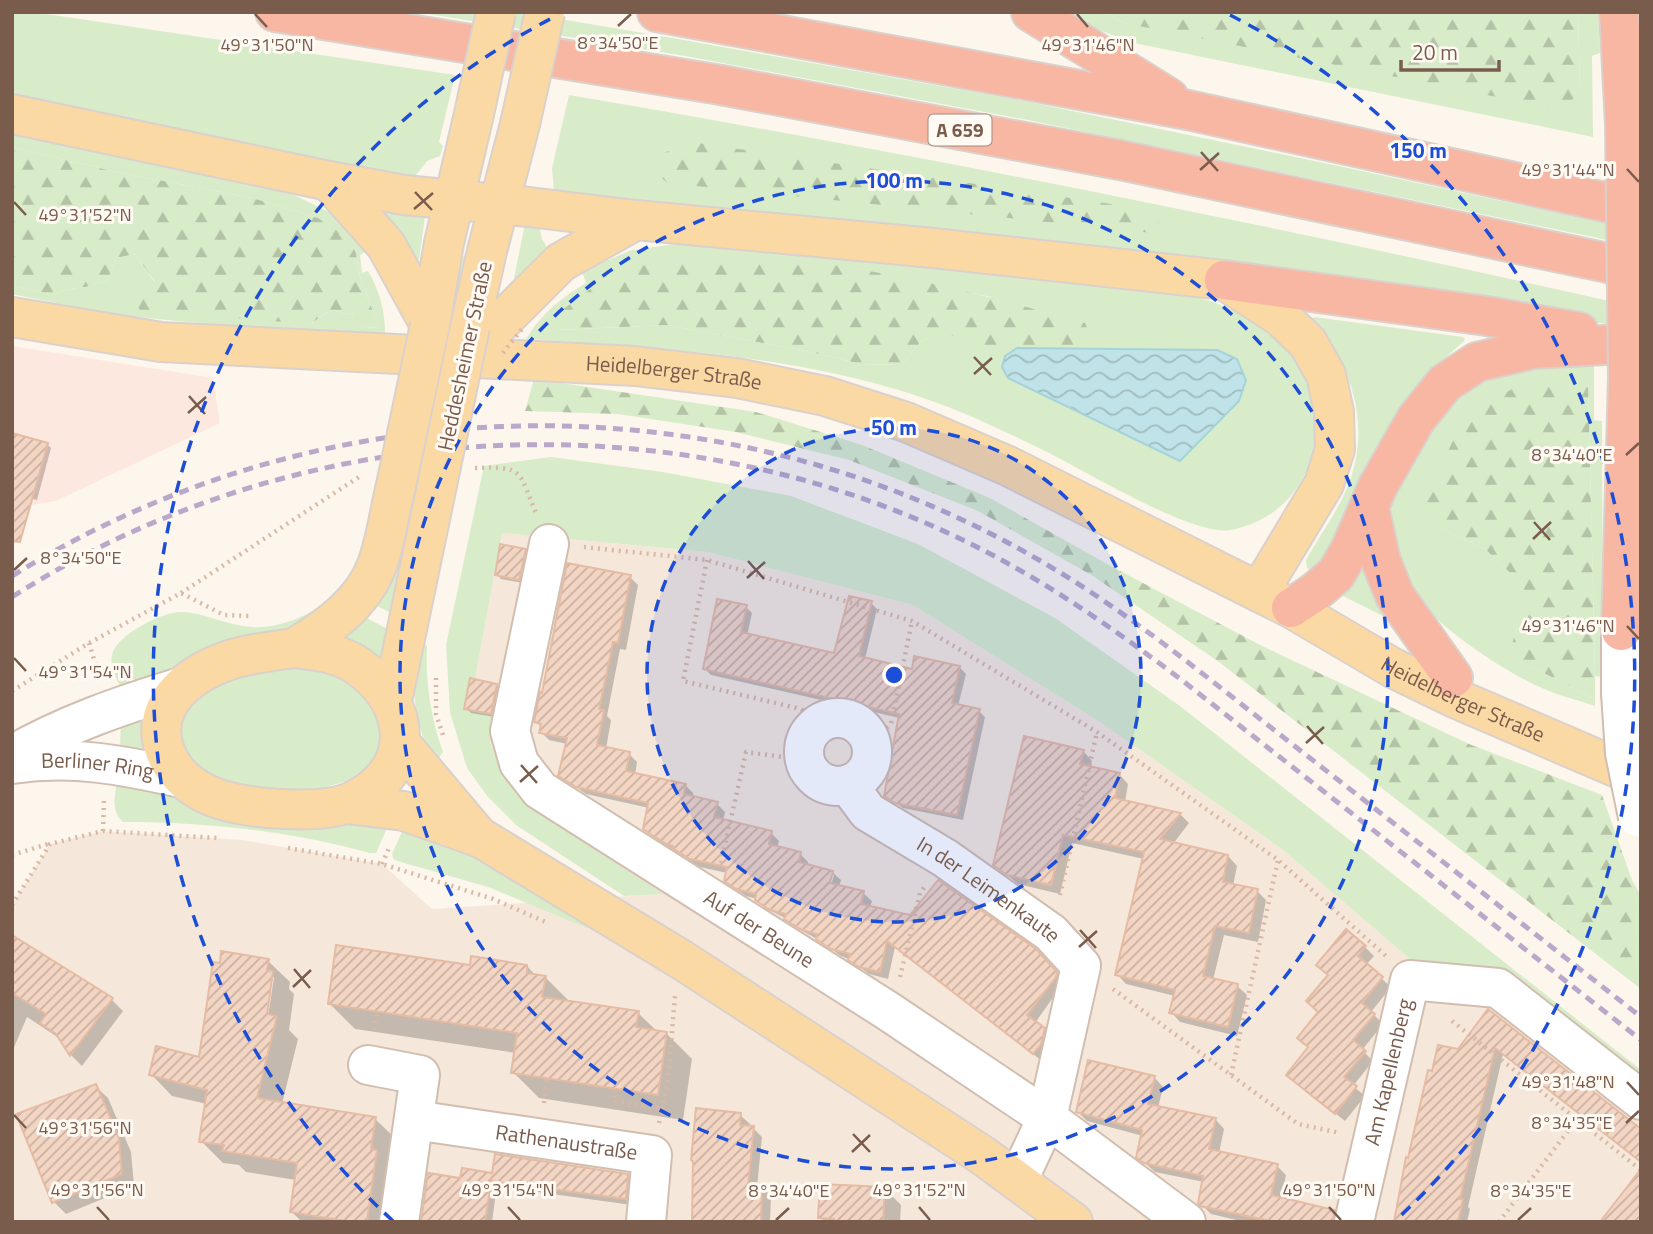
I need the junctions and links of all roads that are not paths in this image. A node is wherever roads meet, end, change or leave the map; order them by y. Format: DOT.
graph roads {
  1 [pos="275,12"];
  2 [pos="496,12"];
  3 [pos="545,12"];
  4 [pos="657,12"];
  5 [pos="1031,12"];
  6 [pos="1619,12"];
  7 [pos="1188,110"];
  8 [pos="12,114"];
  9 [pos="329,181"];
  10 [pos="454,200"];
  11 [pos="498,205"];
  12 [pos="1641,210"];
  13 [pos="636,220"];
  14 [pos="1641,270"];
  15 [pos="1224,280"];
  16 [pos="12,317"];
  17 [pos="430,325"];
  18 [pos="482,327"];
  19 [pos="1634,368"];
  20 [pos="1641,441"];
  21 [pos="1370,507"];
  22 [pos="549,544"];
  23 [pos="1275,600"];
  24 [pos="1631,619"];
  25 [pos="294,648"];
  26 [pos="1453,678"];
  27 [pos="181,687"];
  28 [pos="392,701"];
  29 [pos="400,743"];
  30 [pos="12,755"];
  31 [pos="12,764"];
  32 [pos="1641,775"];
  33 [pos="181,778"];
  34 [pos="848,785"];
  35 [pos="347,804"];
  36 [pos="1639,820"];
  37 [pos="481,838"];
  38 [pos="368,1065"];
  39 [pos="1641,1100"];
  40 [pos="1047,1118"];
  41 [pos="414,1121"];
  42 [pos="1018,1180"];
  43 [pos="399,1222"];
  44 [pos="646,1222"];
  45 [pos="1073,1222"];
  46 [pos="1186,1222"];
  47 [pos="1354,1222"];
  1 -- 14 [label="highway, A 659"];
  2 -- 10 [label="main road, Heddesheimer Straße, bridge"];
  3 -- 11 [label="main road, Heddesheimer Straße, bridge"];
  4 -- 7 [label="highway"];
  5 -- 7 [label="highway"];
  6 -- 19 [label="highway, bridge"];
  7 -- 12 [label="highway"];
  8 -- 9 [label="main road"];
  9 -- 10 [label="main road"];
  9 -- 17 [label="main road"];
  10 -- 11 [label="main road"];
  10 -- 17 [label="main road, Heddesheimer Straße"];
  11 -- 13 [label="main road"];
  11 -- 18 [label="main road, Heddesheimer Straße"];
  13 -- 15 [label="main road"];
  13 -- 18 [label="main road"];
  15 -- 19 [label="highway"];
  15 -- 23 [label="main road"];
  16 -- 23 [label="main road, Heidelberger Straße"];
  17 -- 25 [label="main road, Heddesheimer Straße, bridge"];
  18 -- 28 [label="main road, Heddesheimer Straße, bridge"];
  19 -- 20 [label="highway"];
  19 -- 21 [label="highway"];
  19 -- 24 [label="highway"];
  21 -- 23 [label="highway"];
  21 -- 26 [label="highway"];
  22 -- 40 [label="street, Auf der Beune"];
  23 -- 26 [label="main road, Heidelberger Straße"];
  23 -- 32 [label="main road, Heidelberger Straße"];
  24 -- 36 [label="street, bridge"];
  25 -- 27 [label="main road"];
  25 -- 28 [label="main road"];
  26 -- 32 [label="main road, Heidelberger Straße"];
  27 -- 30 [label="street, Berliner Ring"];
  27 -- 33 [label="main road"];
  28 -- 29 [label="main road"];
  29 -- 35 [label="main road"];
  29 -- 37 [label="main road"];
  31 -- 33 [label="street, Berliner Ring"];
  33 -- 35 [label="main road"];
  34 -- 34 [label="street"];
  34 -- 40 [label="street, In der Leimenkaute"];
  35 -- 37 [label="main road"];
  37 -- 42 [label="main road"];
  38 -- 41 [label="street"];
  39 -- 47 [label="street, Am Kapellenberg"];
  40 -- 42 [label="street"];
  40 -- 46 [label="street, Auf der Beune"];
  41 -- 43 [label="street"];
  41 -- 44 [label="street, Rathenaustraße"];
  42 -- 45 [label="main road"];
}
